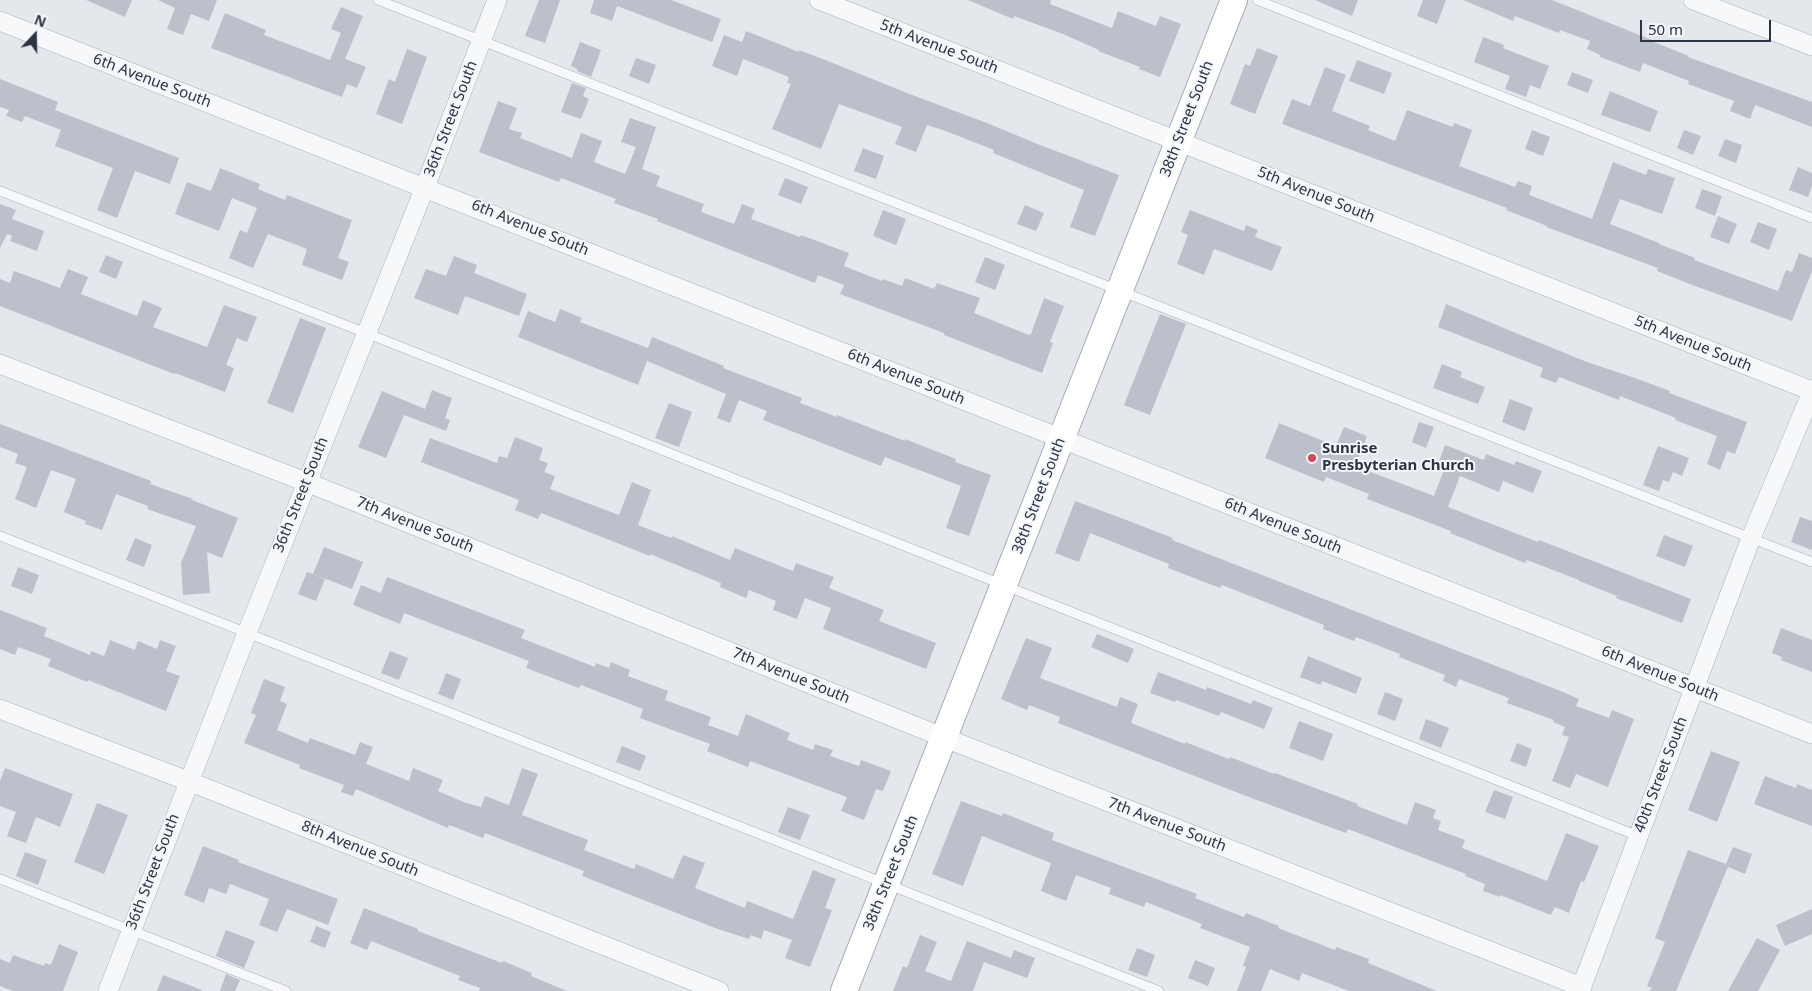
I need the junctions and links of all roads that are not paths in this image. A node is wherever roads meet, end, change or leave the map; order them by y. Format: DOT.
graph roads {
  1 [pos="378,0"];
  2 [pos="497,0"];
  3 [pos="819,0"];
  4 [pos="1234,0"];
  5 [pos="1257,0"];
  6 [pos="1693,0"];
  7 [pos="0,21"];
  8 [pos="481,41"];
  9 [pos="1812,46"];
  10 [pos="1179,141"];
  11 [pos="425,187"];
  12 [pos="0,191"];
  13 [pos="1812,218"];
  14 [pos="1119,291"];
  15 [pos="366,334"];
  16 [pos="0,364"];
  17 [pos="1812,391"];
  18 [pos="1061,438"];
  19 [pos="306,482"];
  20 [pos="0,536"];
  21 [pos="1751,538"];
  22 [pos="1812,562"];
  23 [pos="1004,586"];
  24 [pos="247,633"];
  25 [pos="1694,688"];
  26 [pos="0,709"];
  27 [pos="1812,734"];
  28 [pos="945,738"];
  29 [pos="188,781"];
  30 [pos="1638,836"];
  31 [pos="0,879"];
  32 [pos="886,884"];
  33 [pos="131,930"];
  34 [pos="1581,989"];
  35 [pos="108,991"];
  36 [pos="286,991"];
  37 [pos="719,991"];
  38 [pos="844,991"];
  39 [pos="1159,991"];
  1 -- 8 [label="lane"];
  2 -- 8 [label="street, 36th Street South"];
  3 -- 10 [label="street, 5th Avenue South"];
  4 -- 10 [label="main road, 38th Street South"];
  5 -- 13 [label="lane"];
  6 -- 9 [label="street"];
  7 -- 11 [label="street, 6th Avenue South"];
  8 -- 11 [label="street, 36th Street South"];
  8 -- 14 [label="lane"];
  10 -- 14 [label="main road, 38th Street South"];
  10 -- 17 [label="street, 5th Avenue South"];
  11 -- 15 [label="street, 36th Street South"];
  11 -- 18 [label="street, 6th Avenue South"];
  12 -- 15 [label="lane"];
  14 -- 18 [label="main road, 38th Street South"];
  14 -- 21 [label="lane"];
  15 -- 19 [label="street, 36th Street South"];
  15 -- 23 [label="lane"];
  16 -- 19 [label="street, 7th Avenue South"];
  17 -- 21 [label="street, 40th Street South"];
  18 -- 23 [label="main road, 38th Street South"];
  18 -- 25 [label="street, 6th Avenue South"];
  19 -- 24 [label="street, 36th Street South"];
  19 -- 28 [label="street, 7th Avenue South"];
  20 -- 24 [label="lane"];
  21 -- 22 [label="lane"];
  21 -- 25 [label="street, 40th Street South"];
  23 -- 28 [label="main road, 38th Street South"];
  23 -- 30 [label="lane"];
  24 -- 29 [label="street, 36th Street South"];
  24 -- 32 [label="lane"];
  25 -- 27 [label="street, 6th Avenue South"];
  25 -- 30 [label="street, 40th Street South"];
  26 -- 29 [label="street, 8th Avenue South"];
  28 -- 32 [label="main road, 38th Street South"];
  28 -- 34 [label="street, 7th Avenue South"];
  29 -- 33 [label="street, 36th Street South"];
  29 -- 37 [label="street, 8th Avenue South"];
  30 -- 34 [label="street, 40th Street South"];
  31 -- 33 [label="lane"];
  32 -- 38 [label="main road, 38th Street South"];
  32 -- 39 [label="lane"];
  33 -- 35 [label="street, 36th Street South"];
  33 -- 36 [label="lane"];
}
